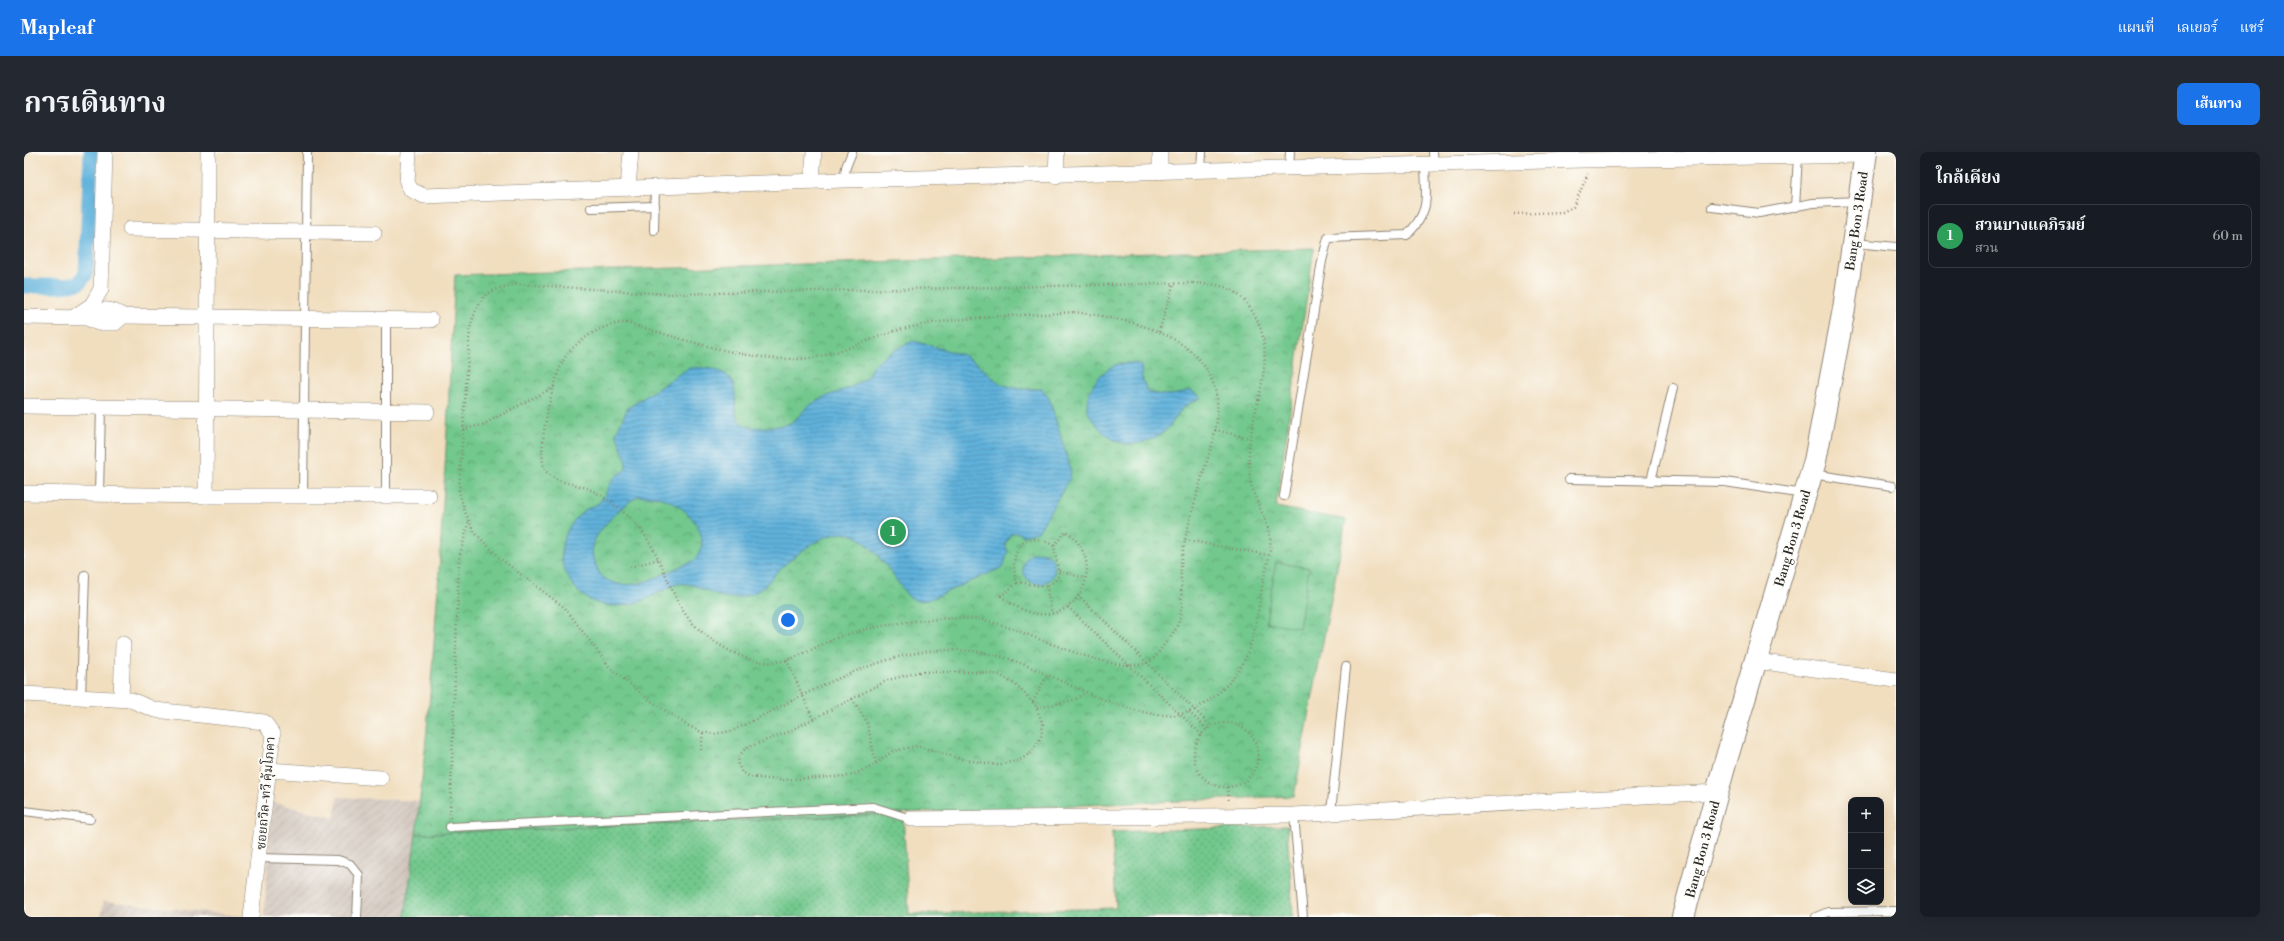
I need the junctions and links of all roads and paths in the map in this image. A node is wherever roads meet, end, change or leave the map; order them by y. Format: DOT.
graph roads {
  1 [pos="105,152"];
  2 [pos="208,152"];
  3 [pos="307,152"];
  4 [pos="409,152"];
  5 [pos="631,152"];
  6 [pos="814,152"];
  7 [pos="852,152"];
  8 [pos="1057,152"];
  9 [pos="1160,152"];
  10 [pos="1202,152"];
  11 [pos="1290,152"];
  12 [pos="1866,154"];
  13 [pos="1798,157"];
  14 [pos="1586,158"];
  15 [pos="1431,161"];
  16 [pos="1289,169"];
  17 [pos="1201,171"];
  18 [pos="1160,172"];
  19 [pos="1056,176"];
  20 [pos="844,180"];
  21 [pos="812,181"];
  22 [pos="655,186"];
  23 [pos="628,187"];
  24 [pos="1859,201"];
  25 [pos="655,206"];
  26 [pos="1712,207"];
  27 [pos="1795,207"];
  28 [pos="591,208"];
  29 [pos="1514,214"];
  30 [pos="130,229"];
  31 [pos="208,230"];
  32 [pos="654,230"];
  33 [pos="306,232"];
  34 [pos="374,233"];
  35 [pos="1853,243"];
  36 [pos="1896,247"];
  37 [pos="1174,284"];
  38 [pos="24,317"];
  39 [pos="207,317"];
  40 [pos="80,318"];
  41 [pos="305,318"];
  42 [pos="386,320"];
  43 [pos="431,320"];
  44 [pos="1159,332"];
  45 [pos="554,386"];
  46 [pos="1673,388"];
  47 [pos="24,406"];
  48 [pos="101,407"];
  49 [pos="206,409"];
  50 [pos="304,411"];
  51 [pos="386,412"];
  52 [pos="427,412"];
  53 [pos="463,429"];
  54 [pos="1215,430"];
  55 [pos="1250,438"];
  56 [pos="1811,473"];
  57 [pos="1569,478"];
  58 [pos="1651,481"];
  59 [pos="1892,486"];
  60 [pos="24,493"];
  61 [pos="99,494"];
  62 [pos="1805,494"];
  63 [pos="206,496"];
  64 [pos="303,496"];
  65 [pos="386,496"];
  66 [pos="429,496"];
  67 [pos="1284,496"];
  68 [pos="469,519"];
  69 [pos="1185,540"];
  70 [pos="1054,546"];
  71 [pos="1268,555"];
  72 [pos="659,559"];
  73 [pos="630,567"];
  74 [pos="1059,571"];
  75 [pos="85,576"];
  76 [pos="1085,578"];
  77 [pos="1017,582"];
  78 [pos="1046,586"];
  79 [pos="1078,595"];
  80 [pos="1068,607"];
  81 [pos="1052,614"];
  82 [pos="123,644"];
  83 [pos="787,660"];
  84 [pos="1756,661"];
  85 [pos="1146,662"];
  86 [pos="1128,664"];
  87 [pos="1346,667"];
  88 [pos="1048,675"];
  89 [pos="1896,680"];
  90 [pos="1086,693"];
  91 [pos="24,694"];
  92 [pos="803,696"];
  93 [pos="81,697"];
  94 [pos="120,699"];
  95 [pos="852,699"];
  96 [pos="1033,702"];
  97 [pos="1037,708"];
  98 [pos="1194,710"];
  99 [pos="1188,712"];
  100 [pos="1181,714"];
  101 [pos="813,719"];
  102 [pos="1212,727"];
  103 [pos="1207,729"];
  104 [pos="703,732"];
  105 [pos="1202,735"];
  106 [pos="701,750"];
  107 [pos="876,764"];
  108 [pos="268,770"];
  109 [pos="380,778"];
  110 [pos="1717,792"];
  111 [pos="24,811"];
  112 [pos="1331,812"];
  113 [pos="1294,815"];
  114 [pos="90,819"];
  115 [pos="911,819"];
  116 [pos="450,827"];
  117 [pos="258,858"];
  118 [pos="1896,911"];
  119 [pos="251,917"];
  120 [pos="357,917"];
  121 [pos="1303,917"];
  122 [pos="1683,917"];
  123 [pos="1816,917"];
  1 -- 40 [label="street"];
  2 -- 31 [label="street"];
  3 -- 33 [label="lane"];
  4 -- 23 [label="street"];
  5 -- 23 [label="street"];
  6 -- 21 [label="street"];
  7 -- 20 [label="lane"];
  8 -- 19 [label="street"];
  9 -- 18 [label="street"];
  10 -- 17 [label="lane"];
  11 -- 16 [label="lane"];
  12 -- 13 [label="street"];
  12 -- 24 [label="main road, Bang Bon 3 Road"];
  13 -- 14 [label="street"];
  13 -- 27 [label="lane"];
  14 -- 15 [label="street"];
  14 -- 29 [label="path"];
  15 -- 16 [label="street"];
  15 -- 67 [label="lane"];
  16 -- 17 [label="street"];
  17 -- 18 [label="street"];
  18 -- 19 [label="street"];
  19 -- 20 [label="street"];
  20 -- 21 [label="street"];
  21 -- 22 [label="street"];
  22 -- 23 [label="street"];
  22 -- 25 [label="lane"];
  24 -- 27 [label="lane"];
  24 -- 35 [label="main road, Bang Bon 3 Road"];
  25 -- 28 [label="lane"];
  25 -- 32 [label="lane"];
  26 -- 27 [label="lane"];
  30 -- 31 [label="street"];
  31 -- 33 [label="street"];
  31 -- 39 [label="street"];
  33 -- 34 [label="street"];
  33 -- 41 [label="lane"];
  35 -- 36 [label="lane"];
  35 -- 56 [label="main road, Bang Bon 3 Road"];
  37 -- 44 [label="path"];
  37 -- 53 [label="path"];
  37 -- 55 [label="path"];
  38 -- 40 [label="street"];
  39 -- 40 [label="street"];
  39 -- 41 [label="street"];
  39 -- 49 [label="street"];
  41 -- 42 [label="street"];
  41 -- 50 [label="lane"];
  42 -- 43 [label="street"];
  42 -- 51 [label="lane"];
  44 -- 45 [label="path"];
  44 -- 54 [label="path"];
  45 -- 53 [label="path"];
  45 -- 72 [label="path"];
  46 -- 58 [label="lane"];
  47 -- 48 [label="street"];
  48 -- 49 [label="street"];
  48 -- 61 [label="lane"];
  49 -- 50 [label="street"];
  49 -- 63 [label="street"];
  50 -- 51 [label="street"];
  50 -- 64 [label="lane"];
  51 -- 52 [label="street"];
  51 -- 65 [label="lane"];
  53 -- 68 [label="path"];
  54 -- 55 [label="path"];
  54 -- 69 [label="path"];
  55 -- 71 [label="path"];
  56 -- 59 [label="lane"];
  56 -- 62 [label="main road, Bang Bon 3 Road"];
  57 -- 58 [label="lane"];
  58 -- 62 [label="lane"];
  60 -- 61 [label="street"];
  61 -- 63 [label="street"];
  62 -- 84 [label="main road, Bang Bon 3 Road"];
  63 -- 64 [label="street"];
  64 -- 65 [label="street"];
  65 -- 66 [label="street"];
  68 -- 104 [label="path"];
  68 -- 116 [label="path"];
  69 -- 71 [label="path"];
  69 -- 85 [label="path"];
  70 -- 74 [label="path"];
  70 -- 76 [label="path"];
  70 -- 77 [label="path"];
  71 -- 98 [label="path"];
  72 -- 73 [label="path"];
  72 -- 83 [label="path"];
  74 -- 76 [label="path"];
  74 -- 78 [label="path"];
  75 -- 93 [label="lane"];
  76 -- 79 [label="path"];
  77 -- 78 [label="path"];
  77 -- 81 [label="path"];
  78 -- 81 [label="path"];
  79 -- 80 [label="path"];
  79 -- 85 [label="path"];
  80 -- 81 [label="path"];
  80 -- 86 [label="path"];
  82 -- 94 [label="street"];
  83 -- 86 [label="path"];
  83 -- 92 [label="path"];
  84 -- 89 [label="street"];
  84 -- 110 [label="main road, Bang Bon 3 Road"];
  85 -- 86 [label="path"];
  85 -- 98 [label="path"];
  86 -- 100 [label="path"];
  87 -- 112 [label="lane"];
  88 -- 90 [label="path"];
  88 -- 92 [label="path"];
  88 -- 96 [label="path"];
  90 -- 97 [label="path"];
  90 -- 100 [label="path"];
  91 -- 93 [label="street, ซอยถวิล-ทวี คุ้มโภคา"];
  92 -- 101 [label="path"];
  92 -- 104 [label="path"];
  93 -- 94 [label="street, ซอยถวิล-ทวี คุ้มโภคา"];
  94 -- 108 [label="street, ซอยถวิล-ทวี คุ้มโภคา"];
  95 -- 96 [label="path"];
  95 -- 101 [label="path"];
  95 -- 107 [label="path"];
  96 -- 97 [label="path"];
  97 -- 107 [label="path"];
  98 -- 99 [label="path"];
  98 -- 102 [label="path"];
  99 -- 100 [label="path"];
  99 -- 103 [label="path"];
  100 -- 105 [label="path"];
  101 -- 107 [label="path"];
  102 -- 103 [label="path"];
  102 -- 105 [label="path"];
  103 -- 105 [label="path"];
  104 -- 106 [label="path"];
  108 -- 109 [label="street"];
  108 -- 117 [label="street, ซอยถวิล-ทวี คุ้มโภคา"];
  110 -- 112 [label="street"];
  110 -- 122 [label="main road, Bang Bon 3 Road"];
  111 -- 114 [label="lane"];
  112 -- 113 [label="street"];
  113 -- 115 [label="street"];
  113 -- 121 [label="lane"];
  115 -- 116 [label="lane"];
  117 -- 119 [label="street, ซอยถวิล-ทวี คุ้มโภคา"];
  117 -- 120 [label="lane"];
  118 -- 123 [label="lane"];
}
